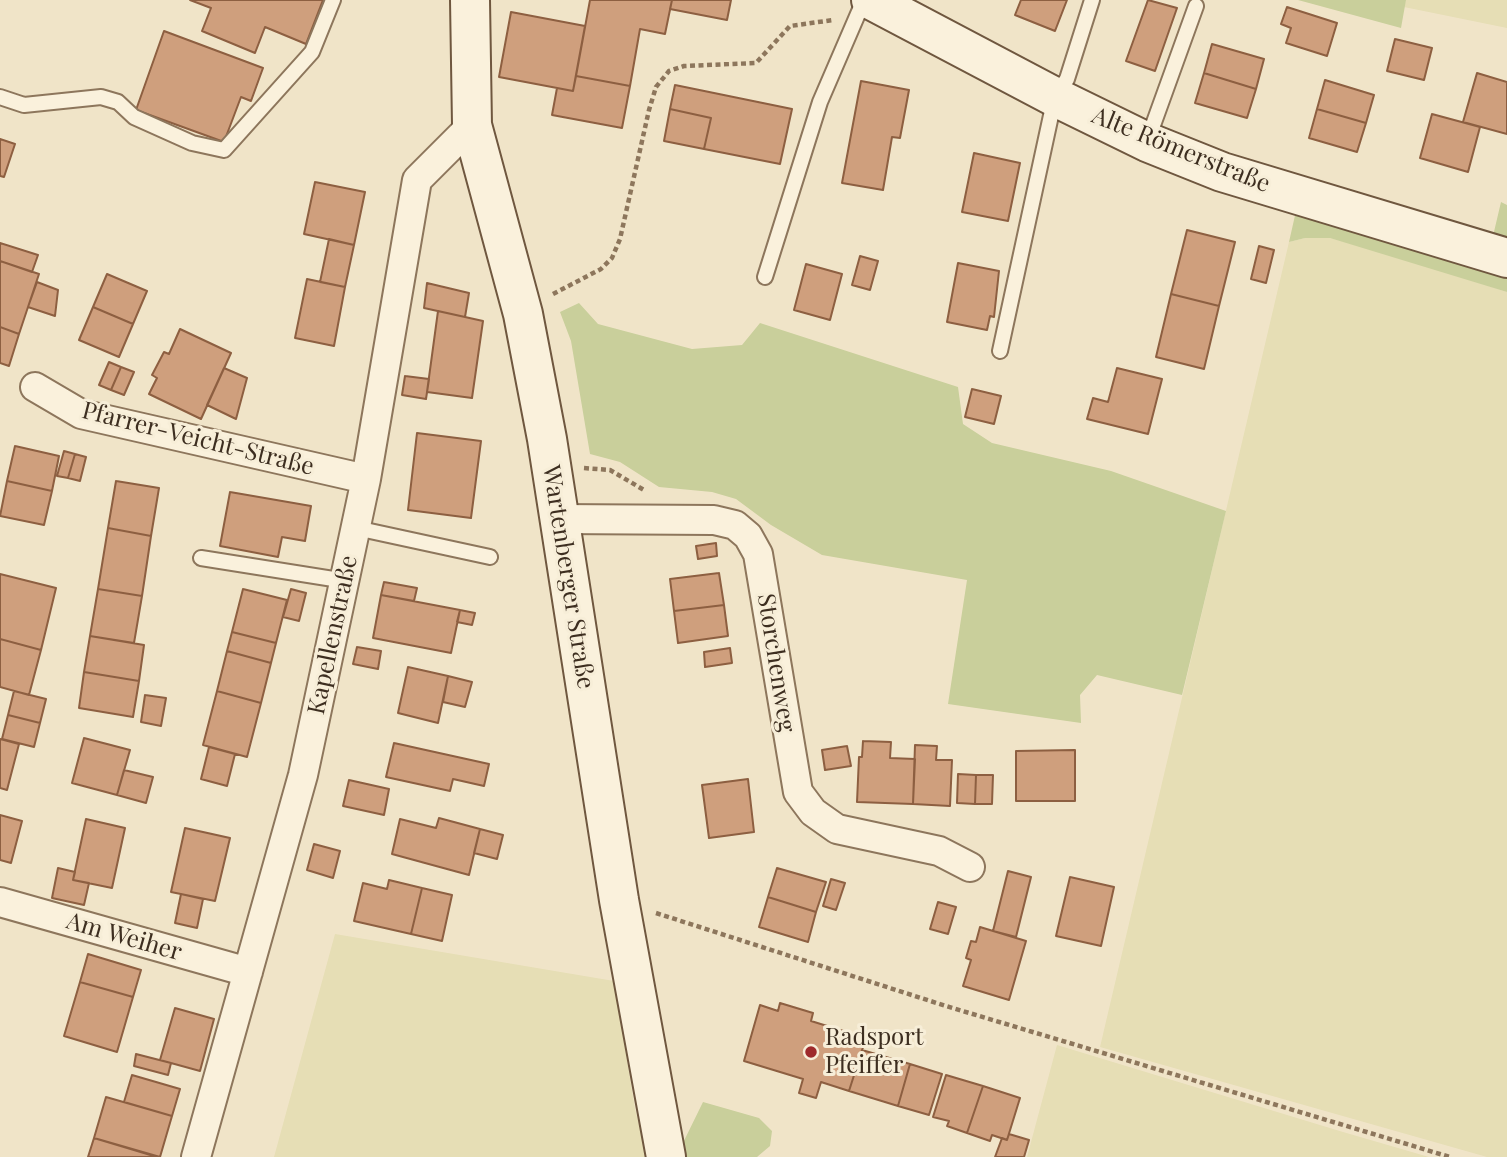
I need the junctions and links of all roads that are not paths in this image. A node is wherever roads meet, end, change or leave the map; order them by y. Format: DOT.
graph roads {
  1 [pos="332,0"];
  2 [pos="470,0"];
  3 [pos="864,0"];
  4 [pos="1092,0"];
  5 [pos="1196,6"];
  6 [pos="863,9"];
  7 [pos="0,97"];
  8 [pos="1055,97"];
  9 [pos="472,125"];
  10 [pos="1147,142"];
  11 [pos="1507,258"];
  12 [pos="765,277"];
  13 [pos="1000,351"];
  14 [pos="35,387"];
  15 [pos="366,479"];
  16 [pos="558,519"];
  17 [pos="356,528"];
  18 [pos="490,556"];
  19 [pos="201,558"];
  20 [pos="346,582"];
  21 [pos="970,867"];
  22 [pos="0,902"];
  23 [pos="248,972"];
  24 [pos="196,1157"];
  25 [pos="666,1157"];
  1 -- 7 [label="lane"];
  2 -- 9 [label="main road, Wartenberger Straße"];
  3 -- 6 [label="lane"];
  4 -- 8 [label="lane"];
  5 -- 10 [label="lane"];
  6 -- 8 [label="main road, Alte Römerstraße"];
  6 -- 12 [label="lane"];
  8 -- 10 [label="main road, Alte Römerstraße"];
  8 -- 13 [label="lane"];
  9 -- 15 [label="street, Kapellenstraße"];
  9 -- 16 [label="main road, Wartenberger Straße"];
  10 -- 11 [label="main road, Alte Römerstraße"];
  14 -- 15 [label="street, Pfarrer-Veicht-Straße"];
  15 -- 17 [label="street, Kapellenstraße"];
  16 -- 21 [label="street, Storchenweg"];
  16 -- 25 [label="main road, Wartenberger Straße"];
  17 -- 18 [label="lane"];
  17 -- 20 [label="street, Kapellenstraße"];
  19 -- 20 [label="lane"];
  20 -- 23 [label="street, Kapellenstraße"];
  22 -- 23 [label="street, Am Weiher"];
  23 -- 24 [label="street, Kapellenstraße"];
}
